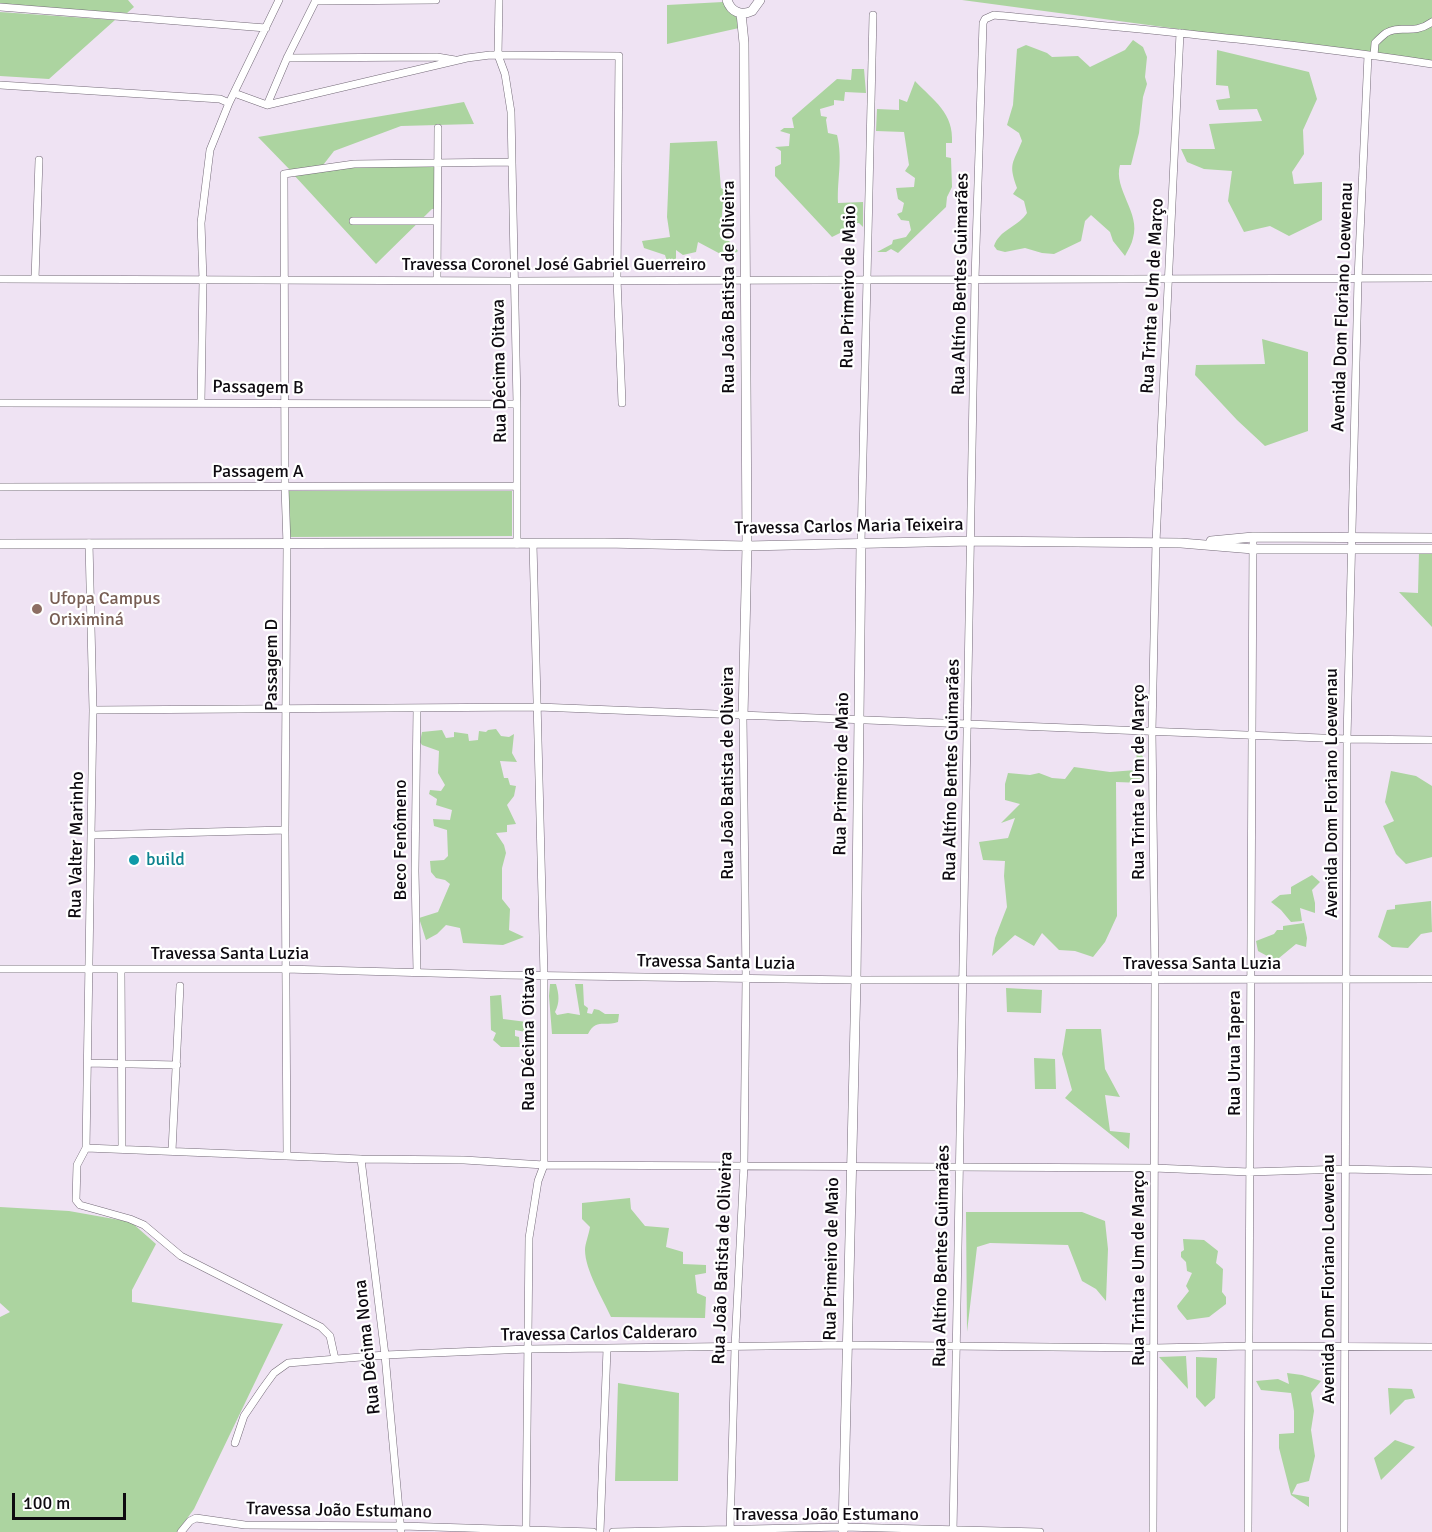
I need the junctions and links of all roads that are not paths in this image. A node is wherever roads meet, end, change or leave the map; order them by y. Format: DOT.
graph roads {
  1 [pos="279,0"];
  2 [pos="436,0"];
  3 [pos="499,0"];
  4 [pos="727,0"];
  5 [pos="760,0"];
  6 [pos="315,1"];
  7 [pos="0,7"];
  8 [pos="741,13"];
  9 [pos="873,15"];
  10 [pos="1432,22"];
  11 [pos="266,28"];
  12 [pos="1180,33"];
  13 [pos="498,55"];
  14 [pos="1371,55"];
  15 [pos="287,58"];
  16 [pos="457,61"];
  17 [pos="1432,64"];
  18 [pos="0,85"];
  19 [pos="234,93"];
  20 [pos="229,103"];
  21 [pos="267,105"];
  22 [pos="438,128"];
  23 [pos="39,160"];
  24 [pos="512,162"];
  25 [pos="437,164"];
  26 [pos="353,221"];
  27 [pos="437,221"];
  28 [pos="866,278"];
  29 [pos="1432,278"];
  30 [pos="0,279"];
  31 [pos="34,279"];
  32 [pos="617,279"];
  33 [pos="746,279"];
  34 [pos="975,279"];
  35 [pos="1168,279"];
  36 [pos="1358,279"];
  37 [pos="203,280"];
  38 [pos="284,280"];
  39 [pos="437,280"];
  40 [pos="514,281"];
  41 [pos="201,402"];
  42 [pos="0,403"];
  43 [pos="285,403"];
  44 [pos="622,403"];
  45 [pos="517,404"];
  46 [pos="516,486"];
  47 [pos="0,487"];
  48 [pos="285,487"];
  49 [pos="1253,537"];
  50 [pos="1350,538"];
  51 [pos="1432,538"];
  52 [pos="971,541"];
  53 [pos="1156,542"];
  54 [pos="89,543"];
  55 [pos="861,543"];
  56 [pos="1181,543"];
  57 [pos="0,544"];
  58 [pos="517,544"];
  59 [pos="533,544"];
  60 [pos="287,545"];
  61 [pos="747,546"];
  62 [pos="1253,549"];
  63 [pos="1351,549"];
  64 [pos="1432,549"];
  65 [pos="538,707"];
  66 [pos="287,708"];
  67 [pos="417,708"];
  68 [pos="93,710"];
  69 [pos="743,716"];
  70 [pos="859,721"];
  71 [pos="967,724"];
  72 [pos="1152,731"];
  73 [pos="1251,736"];
  74 [pos="1347,739"];
  75 [pos="1432,740"];
  76 [pos="285,830"];
  77 [pos="93,835"];
  78 [pos="0,969"];
  79 [pos="89,969"];
  80 [pos="121,969"];
  81 [pos="285,969"];
  82 [pos="417,972"];
  83 [pos="544,975"];
  84 [pos="1346,978"];
  85 [pos="746,979"];
  86 [pos="1155,979"];
  87 [pos="1432,979"];
  88 [pos="856,980"];
  89 [pos="963,980"];
  90 [pos="1251,980"];
  91 [pos="180,986"];
  92 [pos="88,1062"];
  93 [pos="122,1063"];
  94 [pos="177,1065"];
  95 [pos="86,1148"];
  96 [pos="122,1149"];
  97 [pos="172,1151"];
  98 [pos="287,1156"];
  99 [pos="361,1160"];
  100 [pos="544,1165"];
  101 [pos="744,1165"];
  102 [pos="960,1167"];
  103 [pos="851,1168"];
  104 [pos="1154,1168"];
  105 [pos="1345,1169"];
  106 [pos="1432,1171"];
  107 [pos="1249,1172"];
  108 [pos="847,1345"];
  109 [pos="955,1345"];
  110 [pos="1250,1346"];
  111 [pos="735,1347"];
  112 [pos="1343,1347"];
  113 [pos="1432,1347"];
  114 [pos="1154,1348"];
  115 [pos="528,1349"];
  116 [pos="607,1349"];
  117 [pos="386,1355"];
  118 [pos="335,1359"];
  119 [pos="235,1443"];
  120 [pos="294,1529"];
  121 [pos="401,1529"];
  122 [pos="843,1530"];
  123 [pos="526,1531"];
  124 [pos="730,1531"];
  125 [pos="953,1531"];
  126 [pos="181,1532"];
  127 [pos="592,1532"];
  128 [pos="600,1532"];
  129 [pos="612,1532"];
  130 [pos="1040,1532"];
  131 [pos="1153,1532"];
  132 [pos="1248,1532"];
  133 [pos="1344,1532"];
  1 -- 11 [label="street"];
  2 -- 6 [label="street"];
  3 -- 13 [label="street, Rua Décima Oitava"];
  4 -- 8 [label="street"];
  5 -- 8 [label="street"];
  6 -- 15 [label="street"];
  7 -- 11 [label="street"];
  8 -- 33 [label="street, Rua João Batista de Oliveira"];
  9 -- 28 [label="street, Rua Primeiro de Maio"];
  10 -- 14 [label="street"];
  11 -- 19 [label="street"];
  12 -- 14 [label="street"];
  12 -- 34 [label="street, Rua Altíno Bentes Guimarães"];
  12 -- 35 [label="street, Rua Trinta e Um de Março"];
  13 -- 16 [label="street"];
  13 -- 24 [label="street, Rua Décima Oitava"];
  13 -- 32 [label="street"];
  14 -- 17 [label="street"];
  14 -- 36 [label="street, Avenida Dom Floriano Loewenau"];
  15 -- 16 [label="street"];
  15 -- 21 [label="street"];
  16 -- 21 [label="street"];
  18 -- 20 [label="street"];
  19 -- 20 [label="street"];
  19 -- 21 [label="street"];
  20 -- 37 [label="street"];
  22 -- 25 [label="street"];
  23 -- 31 [label="street"];
  24 -- 25 [label="street"];
  24 -- 40 [label="street, Rua Décima Oitava"];
  25 -- 27 [label="street"];
  25 -- 38 [label="street, Passagem D"];
  26 -- 27 [label="street"];
  27 -- 39 [label="street"];
  28 -- 33 [label="street, Travessa Coronel José Gabriel Guerreiro"];
  28 -- 34 [label="street, Travessa Coronel José Gabriel Guerreiro"];
  28 -- 55 [label="street, Rua Primeiro de Maio"];
  29 -- 36 [label="street, Travessa Coronel José Gabriel Guerreiro"];
  30 -- 31 [label="street, Travessa Coronel José Gabriel Guerreiro"];
  31 -- 37 [label="street, Travessa Coronel José Gabriel Guerreiro"];
  32 -- 33 [label="street, Travessa Coronel José Gabriel Guerreiro"];
  32 -- 40 [label="street, Travessa Coronel José Gabriel Guerreiro"];
  32 -- 44 [label="street"];
  33 -- 61 [label="street, Rua João Batista de Oliveira"];
  34 -- 35 [label="street, Travessa Coronel José Gabriel Guerreiro"];
  34 -- 52 [label="street, Rua Altíno Bentes Guimarães"];
  35 -- 36 [label="street, Travessa Coronel José Gabriel Guerreiro"];
  35 -- 53 [label="street, Rua Trinta e Um de Março"];
  36 -- 50 [label="street, Avenida Dom Floriano Loewenau"];
  37 -- 38 [label="street, Travessa Coronel José Gabriel Guerreiro"];
  37 -- 41 [label="street"];
  38 -- 39 [label="street, Travessa Coronel José Gabriel Guerreiro"];
  38 -- 43 [label="street, Passagem D"];
  39 -- 40 [label="street, Travessa Coronel José Gabriel Guerreiro"];
  40 -- 45 [label="street, Rua Décima Oitava"];
  41 -- 42 [label="street, Passagem B"];
  41 -- 43 [label="street, Passagem B"];
  43 -- 45 [label="street, Passagem B"];
  43 -- 48 [label="street, Passagem D"];
  45 -- 46 [label="street, Rua Décima Oitava"];
  46 -- 48 [label="street, Passagem A"];
  46 -- 58 [label="street, Rua Décima Oitava"];
  47 -- 48 [label="street, Passagem A"];
  48 -- 60 [label="street, Passagem D"];
  49 -- 50 [label="street, Travessa Carlos Maria Teixeira"];
  49 -- 56 [label="street, Travessa Carlos Maria Teixeira"];
  49 -- 62 [label="street, Rua Urua Tapera"];
  50 -- 51 [label="street, Travessa Carlos Maria Teixeira"];
  50 -- 63 [label="street, Avenida Dom Floriano Loewenau"];
  52 -- 53 [label="street, Travessa Carlos Maria Teixeira"];
  52 -- 55 [label="street, Travessa Carlos Maria Teixeira"];
  52 -- 71 [label="street, Rua Altíno Bentes Guimarães"];
  53 -- 56 [label="street, Travessa Carlos Maria Teixeira"];
  53 -- 72 [label="street, Rua Trinta e Um de Março"];
  54 -- 57 [label="street, Travessa Carlos Maria Teixeira"];
  54 -- 60 [label="street, Travessa Carlos Maria Teixeira"];
  54 -- 68 [label="street, Rua Valter Marinho"];
  55 -- 61 [label="street, Travessa Carlos Maria Teixeira"];
  55 -- 70 [label="street, Rua Primeiro de Maio"];
  56 -- 62 [label="street, Travessa Carlos Maria Teixeira"];
  58 -- 59 [label="street, Travessa Carlos Maria Teixeira"];
  58 -- 60 [label="street, Travessa Carlos Maria Teixeira"];
  59 -- 61 [label="street, Travessa Carlos Maria Teixeira"];
  59 -- 65 [label="street, Rua Décima Oitava"];
  60 -- 66 [label="street, Passagem D"];
  61 -- 69 [label="street, Rua João Batista de Oliveira"];
  62 -- 63 [label="street, Travessa Carlos Maria Teixeira"];
  62 -- 73 [label="street, Rua Urua Tapera"];
  63 -- 64 [label="street, Travessa Carlos Maria Teixeira"];
  63 -- 74 [label="street, Avenida Dom Floriano Loewenau"];
  65 -- 67 [label="street"];
  65 -- 69 [label="street"];
  65 -- 83 [label="street, Rua Décima Oitava"];
  66 -- 67 [label="street"];
  66 -- 68 [label="street"];
  66 -- 76 [label="street, Passagem D"];
  67 -- 82 [label="street, Beco Fenômeno"];
  68 -- 77 [label="street, Rua Valter Marinho"];
  69 -- 70 [label="street"];
  69 -- 85 [label="street, Rua João Batista de Oliveira"];
  70 -- 71 [label="street"];
  70 -- 88 [label="street, Rua Primeiro de Maio"];
  71 -- 72 [label="street"];
  71 -- 89 [label="street, Rua Altíno Bentes Guimarães"];
  72 -- 73 [label="street"];
  72 -- 86 [label="street, Rua Trinta e Um de Março"];
  73 -- 74 [label="street"];
  73 -- 90 [label="street, Rua Urua Tapera"];
  74 -- 75 [label="street"];
  74 -- 84 [label="street, Avenida Dom Floriano Loewenau"];
  76 -- 77 [label="street"];
  76 -- 81 [label="street, Passagem D"];
  77 -- 79 [label="street, Rua Valter Marinho"];
  78 -- 79 [label="street, Travessa Santa Luzia"];
  79 -- 80 [label="street, Travessa Santa Luzia"];
  79 -- 92 [label="street, Rua Valter Marinho"];
  80 -- 81 [label="street, Travessa Santa Luzia"];
  80 -- 93 [label="street"];
  81 -- 82 [label="street, Travessa Santa Luzia"];
  81 -- 98 [label="street, Passagem D"];
  82 -- 83 [label="street, Travessa Santa Luzia"];
  83 -- 85 [label="street, Travessa Santa Luzia"];
  83 -- 100 [label="street, Rua Décima Oitava"];
  84 -- 87 [label="street, Travessa Santa Luzia"];
  84 -- 90 [label="street, Travessa Santa Luzia"];
  84 -- 105 [label="street, Avenida Dom Floriano Loewenau"];
  85 -- 88 [label="street, Travessa Santa Luzia"];
  85 -- 101 [label="street, Rua João Batista de Oliveira"];
  86 -- 89 [label="street, Travessa Santa Luzia"];
  86 -- 90 [label="street, Travessa Santa Luzia"];
  86 -- 104 [label="street, Rua Trinta e Um de Março"];
  88 -- 89 [label="street, Travessa Santa Luzia"];
  88 -- 103 [label="street, Rua Primeiro de Maio"];
  89 -- 102 [label="street, Rua Altíno Bentes Guimarães"];
  90 -- 107 [label="street, Rua Urua Tapera"];
  91 -- 94 [label="street"];
  92 -- 93 [label="street"];
  92 -- 95 [label="street, Rua Valter Marinho"];
  93 -- 94 [label="street"];
  93 -- 96 [label="street"];
  94 -- 97 [label="street"];
  95 -- 96 [label="street"];
  95 -- 118 [label="street, Rua Valter Marinho"];
  96 -- 97 [label="street"];
  97 -- 98 [label="street"];
  98 -- 99 [label="street"];
  99 -- 100 [label="street"];
  99 -- 117 [label="street, Rua Décima Nona"];
  100 -- 101 [label="street"];
  100 -- 115 [label="street, Rua Décima Oitava"];
  101 -- 103 [label="street"];
  101 -- 111 [label="street, Rua João Batista de Oliveira"];
  102 -- 103 [label="street"];
  102 -- 104 [label="street"];
  102 -- 109 [label="street, Rua Altíno Bentes Guimarães"];
  103 -- 108 [label="street, Rua Primeiro de Maio"];
  104 -- 107 [label="street"];
  104 -- 114 [label="street, Rua Trinta e Um de Março"];
  105 -- 106 [label="street"];
  105 -- 107 [label="street"];
  105 -- 112 [label="street, Avenida Dom Floriano Loewenau"];
  107 -- 110 [label="street, Rua Urua Tapera"];
  108 -- 109 [label="street, Travessa Carlos Calderaro"];
  108 -- 111 [label="street, Travessa Carlos Calderaro"];
  108 -- 122 [label="street, Rua Primeiro de Maio"];
  109 -- 114 [label="street, Travessa Carlos Calderaro"];
  109 -- 125 [label="street, Rua Altíno Bentes Guimarães"];
  110 -- 112 [label="street, Travessa Carlos Calderaro"];
  110 -- 114 [label="street, Travessa Carlos Calderaro"];
  110 -- 132 [label="street, Rua Urua Tapera"];
  111 -- 116 [label="street, Travessa Carlos Calderaro"];
  111 -- 124 [label="street, Rua João Batista de Oliveira"];
  112 -- 113 [label="street, Travessa Carlos Calderaro"];
  112 -- 133 [label="street, Avenida Dom Floriano Loewenau"];
  114 -- 131 [label="street, Rua Trinta e Um de Março"];
  115 -- 116 [label="street, Travessa Carlos Calderaro"];
  115 -- 117 [label="street, Travessa Carlos Calderaro"];
  115 -- 123 [label="street, Rua Décima Oitava"];
  116 -- 128 [label="street"];
  117 -- 118 [label="street, Travessa Carlos Calderaro"];
  117 -- 121 [label="street, Rua Décima Nona"];
  118 -- 119 [label="street, Travessa Carlos Calderaro"];
  120 -- 121 [label="street, Travessa João Estumano"];
  120 -- 126 [label="street, Travessa João Estumano"];
  121 -- 123 [label="street, Travessa João Estumano"];
  122 -- 124 [label="street, Travessa João Estumano"];
  122 -- 125 [label="street, Travessa João Estumano"];
  123 -- 127 [label="street, Travessa João Estumano"];
  124 -- 129 [label="street, Travessa João Estumano"];
  125 -- 130 [label="street, Travessa João Estumano"];
}
